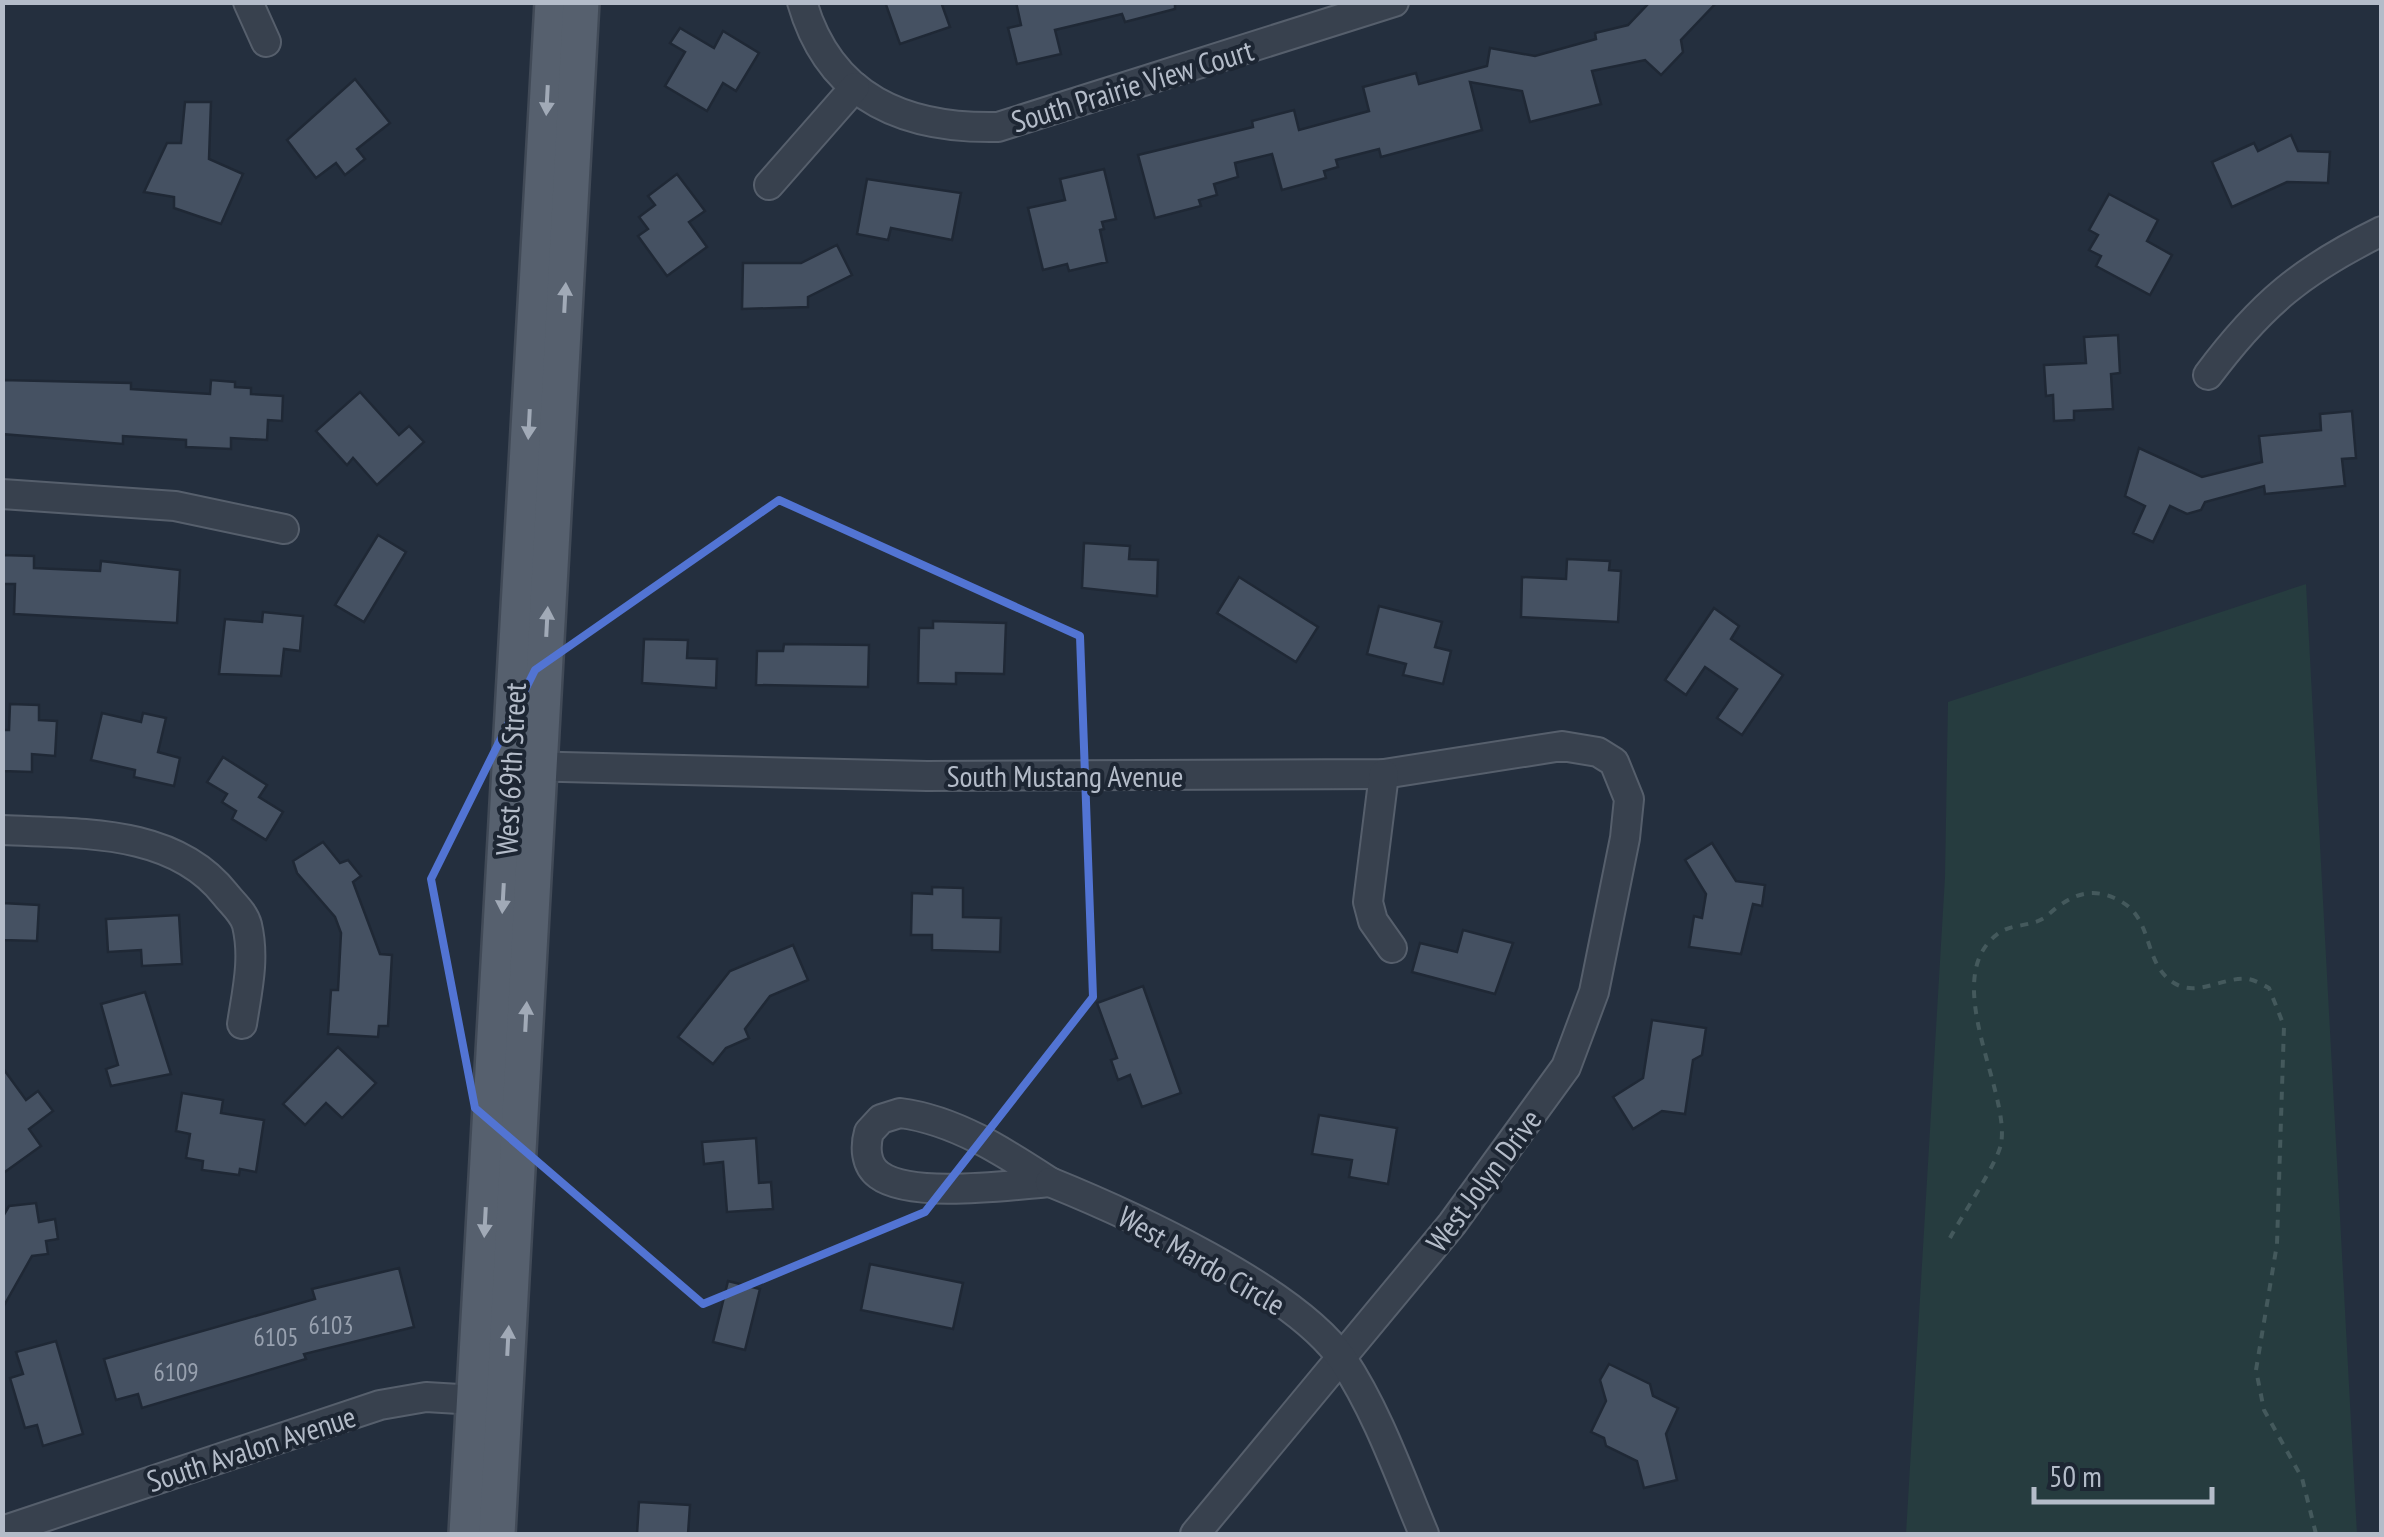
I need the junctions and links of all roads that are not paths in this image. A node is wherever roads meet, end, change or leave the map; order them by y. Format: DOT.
graph roads {
  1 [pos="248,2"];
  2 [pos="553,2"];
  3 [pos="581,2"];
  4 [pos="802,2"];
  5 [pos="1394,2"];
  6 [pos="266,42"];
  7 [pos="855,87"];
  8 [pos="769,185"];
  9 [pos="2382,231"];
  10 [pos="2208,375"];
  11 [pos="2,494"];
  12 [pos="284,529"];
  13 [pos="1614,762"];
  14 [pos="525,766"];
  15 [pos="1384,774"];
  16 [pos="2,830"];
  17 [pos="1392,948"];
  18 [pos="242,1024"];
  19 [pos="1050,1182"];
  20 [pos="1342,1358"];
  21 [pos="490,1401"];
  22 [pos="41,1526"];
  23 [pos="2,1530"];
  24 [pos="467,1534"];
  25 [pos="497,1534"];
  26 [pos="1195,1534"];
  27 [pos="1424,1534"];
  1 -- 6 [label="street"];
  2 -- 14 [label="main road, West 69th Street, one-way"];
  14 -- 3 [label="main road, West 69th Street, one-way"];
  4 -- 7 [label="street, South Prairie View Court"];
  5 -- 7 [label="street, South Prairie View Court"];
  7 -- 8 [label="street"];
  9 -- 10 [label="street"];
  11 -- 12 [label="street"];
  13 -- 15 [label="street, South Mustang Avenue"];
  13 -- 20 [label="street, West Jolyn Drive"];
  14 -- 15 [label="street, South Mustang Avenue"];
  14 -- 21 [label="main road, West 69th Street"];
  15 -- 17 [label="street"];
  16 -- 18 [label="street"];
  19 -- 19 [label="street, West Mardo Circle"];
  19 -- 20 [label="street, West Mardo Circle"];
  20 -- 26 [label="street, West Jolyn Drive"];
  20 -- 27 [label="street"];
  21 -- 22 [label="street, South Avalon Avenue"];
  21 -- 24 [label="main road, West 69th Street"];
  21 -- 25 [label="main road, West 69th Street"];
  22 -- 23 [label="street, South Avalon Avenue"];
}
